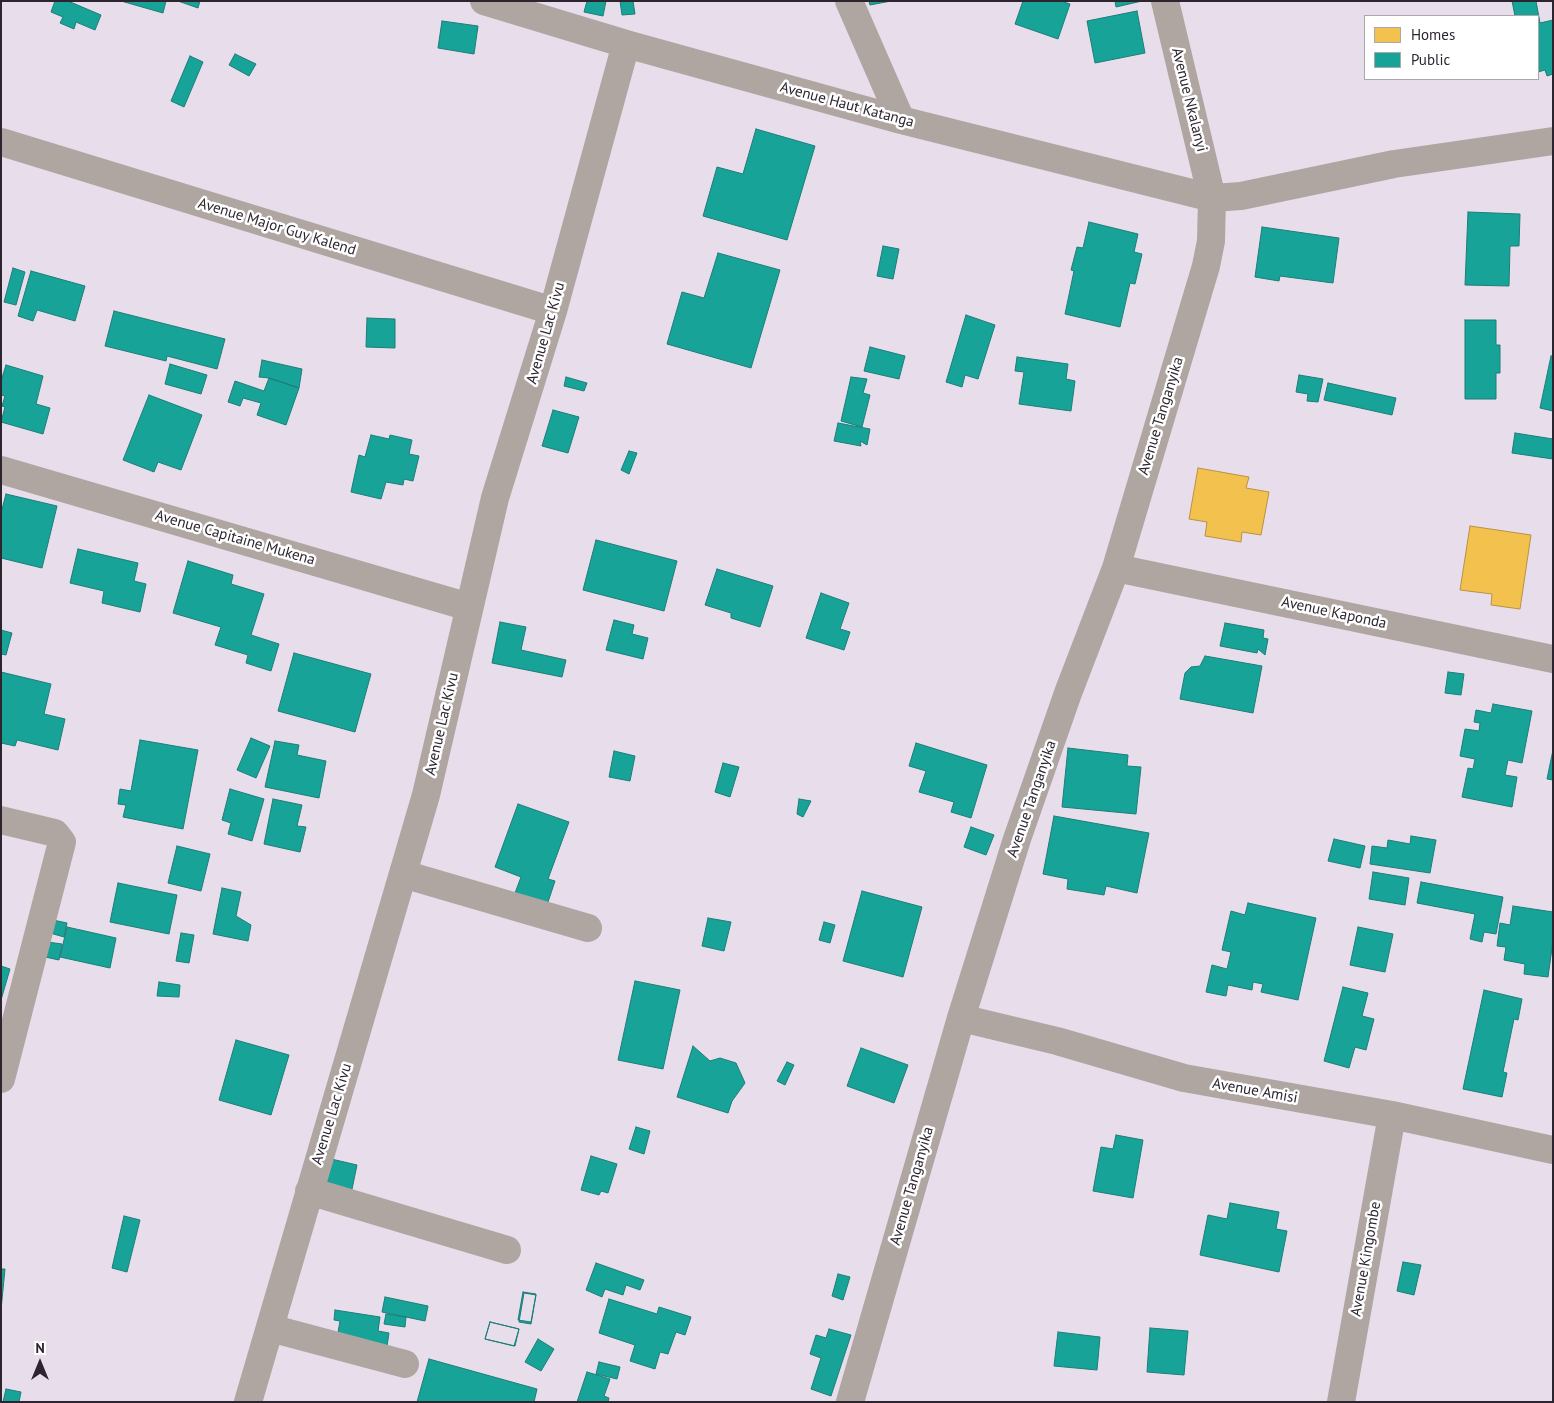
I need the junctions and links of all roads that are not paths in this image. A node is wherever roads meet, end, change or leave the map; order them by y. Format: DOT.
graph roads {
  1 [pos="484,1"];
  2 [pos="849,1"];
  3 [pos="1165,1"];
  4 [pos="537,10"];
  5 [pos="626,44"];
  6 [pos="901,120"];
  7 [pos="1553,141"];
  8 [pos="1,142"];
  9 [pos="1212,198"];
  10 [pos="553,311"];
  11 [pos="1,470"];
  12 [pos="1116,568"];
  13 [pos="470,606"];
  14 [pos="1553,659"];
  15 [pos="1,820"];
  16 [pos="403,874"];
  17 [pos="588,928"];
  18 [pos="961,1018"];
  19 [pos="1,1079"];
  20 [pos="1392,1115"];
  21 [pos="1553,1150"];
  22 [pos="310,1191"];
  23 [pos="507,1250"];
  24 [pos="270,1328"];
  25 [pos="405,1364"];
  26 [pos="248,1402"];
  27 [pos="850,1402"];
  28 [pos="1341,1402"];
  1 -- 4 [label="street, Avenue Haut Katanga"];
  2 -- 6 [label="street"];
  3 -- 9 [label="street, Avenue Nkalanyi"];
  4 -- 5 [label="street, Avenue Haut Katanga"];
  5 -- 6 [label="street, Avenue Haut Katanga"];
  5 -- 10 [label="street, Avenue Lac Kivu"];
  6 -- 9 [label="street, Avenue Haut Katanga"];
  7 -- 9 [label="street, Avenue Haut Katanga"];
  8 -- 10 [label="street, Avenue Major Guy Kalend"];
  9 -- 12 [label="street, Avenue Tanganyika"];
  10 -- 13 [label="street, Avenue Lac Kivu"];
  11 -- 13 [label="street, Avenue Capitaine Mukena"];
  12 -- 14 [label="street, Avenue Kaponda"];
  12 -- 18 [label="street, Avenue Tanganyika"];
  13 -- 16 [label="street, Avenue Lac Kivu"];
  15 -- 19 [label="street"];
  16 -- 17 [label="street"];
  16 -- 22 [label="street, Avenue Lac Kivu"];
  18 -- 20 [label="street, Avenue Amisi"];
  18 -- 27 [label="street, Avenue Tanganyika"];
  20 -- 21 [label="street, Avenue Amisi"];
  20 -- 28 [label="street, Avenue Kingombe"];
  22 -- 23 [label="street"];
  22 -- 24 [label="street, Avenue Lac Kivu"];
  24 -- 25 [label="street"];
  24 -- 26 [label="street, Avenue Lac Kivu"];
}
